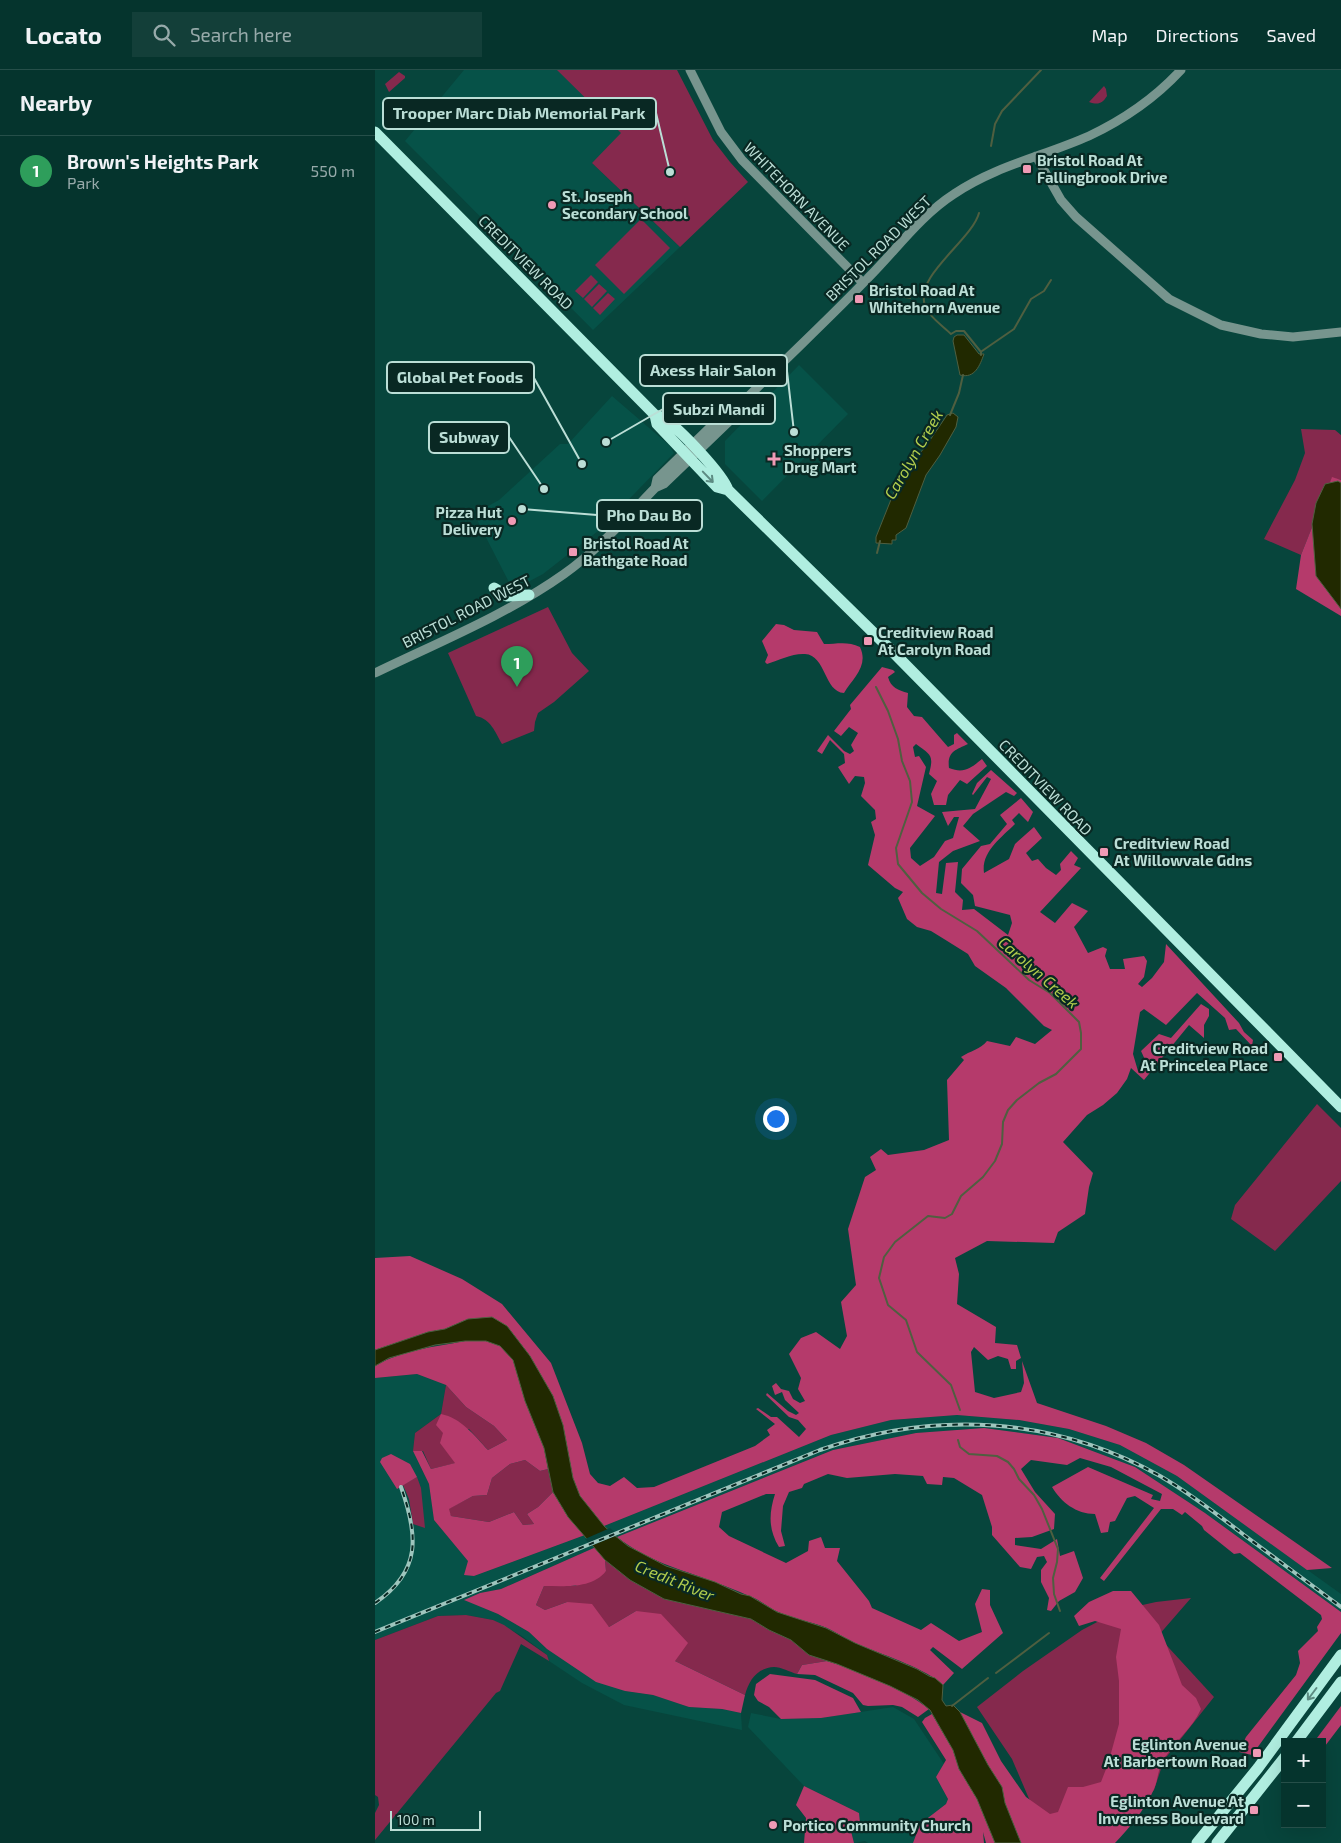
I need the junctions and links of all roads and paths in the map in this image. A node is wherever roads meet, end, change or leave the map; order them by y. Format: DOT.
graph roads {
  1 [pos="690,70"];
  2 [pos="1181,70"];
  3 [pos="375,132"];
  4 [pos="1036,156"];
  5 [pos="863,283"];
  6 [pos="1341,332"];
  7 [pos="691,452"];
  8 [pos="495,588"];
  9 [pos="529,596"];
  10 [pos="375,673"];
  11 [pos="1341,1107"];
  12 [pos="1341,1655"];
  13 [pos="1341,1682"];
  14 [pos="1299,1738"];
  15 [pos="1281,1762"];
  16 [pos="1197,1843"];
  17 [pos="1217,1843"];
  1 -- 5 [label="street, WHITEHORN AVENUE"];
  2 -- 4 [label="street, BRISTOL ROAD WEST"];
  3 -- 7 [label="main road, CREDITVIEW ROAD"];
  4 -- 5 [label="street, BRISTOL ROAD WEST"];
  4 -- 6 [label="street"];
  5 -- 7 [label="street, BRISTOL ROAD WEST"];
  7 -- 9 [label="street, BRISTOL ROAD WEST"];
  7 -- 11 [label="main road, CREDITVIEW ROAD"];
  8 -- 9 [label="main road"];
  9 -- 10 [label="street, BRISTOL ROAD WEST"];
  12 -- 16 [label="main road, one-way"];
  13 -- 14 [label="main road"];
  15 -- 17 [label="main road"];
}
